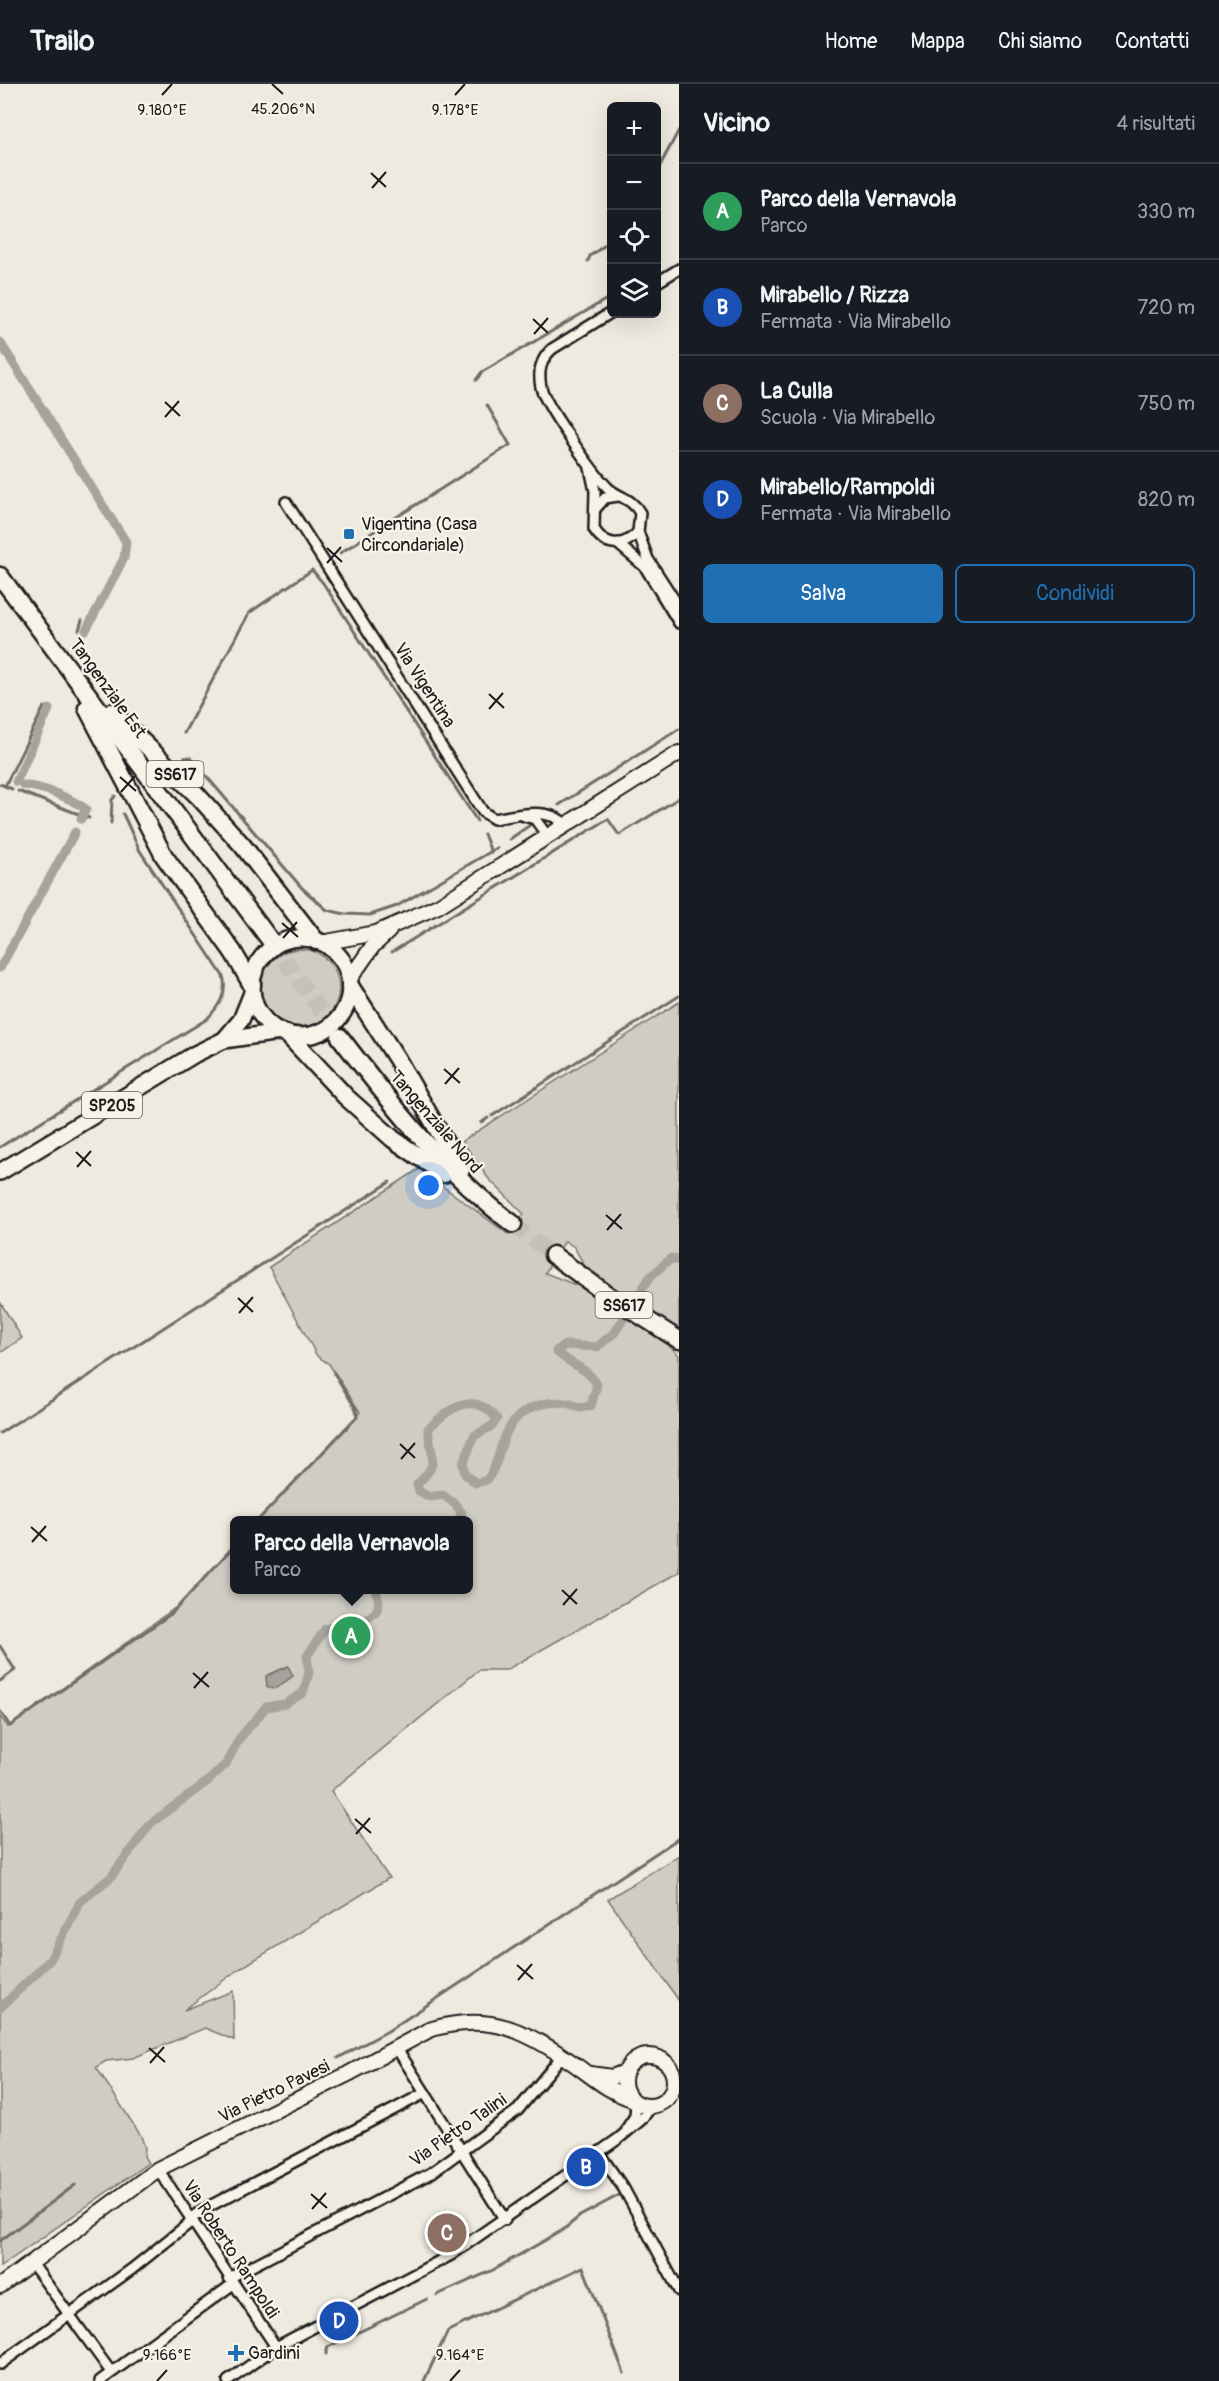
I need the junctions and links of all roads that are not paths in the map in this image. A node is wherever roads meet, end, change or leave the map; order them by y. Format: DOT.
graph roads {
  1 [pos="679,269"];
  2 [pos="661,280"];
  3 [pos="607,315"];
  4 [pos="590,468"];
  5 [pos="618,496"];
  6 [pos="286,502"];
  7 [pos="596,508"];
  8 [pos="638,532"];
  9 [pos="618,544"];
  10 [pos="0,576"];
  11 [pos="679,607"];
  12 [pos="28,613"];
  13 [pos="679,622"];
  14 [pos="679,753"];
  15 [pos="522,815"];
  16 [pos="566,826"];
  17 [pos="548,837"];
  18 [pos="395,926"];
  19 [pos="270,940"];
  20 [pos="319,942"];
  21 [pos="349,983"];
  22 [pos="252,989"];
  23 [pos="284,1033"];
  24 [pos="340,1036"];
  25 [pos="224,1040"];
  26 [pos="0,1172"];
  27 [pos="479,1199"];
  28 [pos="513,1224"];
  29 [pos="554,1255"];
  30 [pos="676,1338"];
  31 [pos="396,2047"];
  32 [pos="562,2056"];
  33 [pos="585,2072"];
  34 [pos="625,2072"];
  35 [pos="675,2072"];
  36 [pos="424,2093"];
  37 [pos="673,2095"];
  38 [pos="634,2101"];
  39 [pos="652,2106"];
  40 [pos="618,2139"];
  41 [pos="461,2151"];
  42 [pos="599,2153"];
  43 [pos="158,2169"];
  44 [pos="192,2218"];
  45 [pos="505,2220"];
  46 [pos="31,2262"];
  47 [pos="231,2281"];
  48 [pos="0,2286"];
  49 [pos="679,2291"];
  50 [pos="68,2313"];
  51 [pos="276,2347"];
  52 [pos="0,2364"];
  53 [pos="111,2372"];
  54 [pos="100,2381"];
  55 [pos="228,2381"];
  1 -- 2 [label="street"];
  3 -- 4 [label="street"];
  4 -- 5 [label="street"];
  4 -- 7 [label="street"];
  5 -- 7 [label="street"];
  5 -- 8 [label="street"];
  6 -- 15 [label="street, Via Vigentina"];
  7 -- 9 [label="street"];
  8 -- 9 [label="street"];
  8 -- 11 [label="street"];
  9 -- 13 [label="street"];
  10 -- 12 [label="highway, Tangenziale Est / SS617"];
  12 -- 19 [label="highway, Tangenziale Est / SS617"];
  12 -- 20 [label="highway, SS617"];
  12 -- 22 [label="highway, SS617"];
  14 -- 16 [label="street"];
  15 -- 16 [label="street, Via Vigentina"];
  15 -- 17 [label="street"];
  16 -- 17 [label="street"];
  17 -- 18 [label="street"];
  18 -- 20 [label="street"];
  18 -- 21 [label="street"];
  20 -- 21 [label="main road"];
  20 -- 22 [label="main road, SP205"];
  21 -- 23 [label="main road, SP205"];
  21 -- 27 [label="highway"];
  22 -- 23 [label="main road"];
  22 -- 25 [label="main road, SP205"];
  23 -- 25 [label="main road, SP205"];
  23 -- 27 [label="highway"];
  24 -- 27 [label="highway, Tangenziale Nord"];
  25 -- 26 [label="main road, SP205"];
  27 -- 28 [label="highway, Tangenziale Nord"];
  29 -- 30 [label="highway, SS617"];
  31 -- 32 [label="street, Via Pietro Pavesi"];
  31 -- 36 [label="street"];
  31 -- 43 [label="street, Via Pietro Pavesi"];
  32 -- 33 [label="street, Via Pietro Pavesi"];
  32 -- 41 [label="street, Via Pietro Talini"];
  33 -- 34 [label="street, Via Pietro Pavesi"];
  33 -- 38 [label="street, Via Pietro Pavesi"];
  34 -- 35 [label="street"];
  34 -- 38 [label="street"];
  35 -- 37 [label="street"];
  36 -- 41 [label="street"];
  36 -- 44 [label="street"];
  37 -- 39 [label="street"];
  38 -- 39 [label="street"];
  38 -- 40 [label="street"];
  39 -- 40 [label="street"];
  40 -- 42 [label="street"];
  41 -- 45 [label="street"];
  41 -- 47 [label="street, Via Pietro Talini"];
  42 -- 45 [label="street"];
  42 -- 49 [label="street"];
  43 -- 44 [label="street, Via Roberto Rampoldi"];
  43 -- 46 [label="street, Via Pietro Pavesi"];
  44 -- 47 [label="street, Via Roberto Rampoldi"];
  44 -- 50 [label="street"];
  45 -- 51 [label="street"];
  46 -- 48 [label="street, Via Pietro Pavesi"];
  46 -- 50 [label="street"];
  47 -- 51 [label="street, Via Roberto Rampoldi"];
  47 -- 53 [label="street, Via Pietro Talini"];
  50 -- 52 [label="street"];
  50 -- 53 [label="street"];
  51 -- 55 [label="street"];
  53 -- 54 [label="street, Via Pietro Talini"];
}
